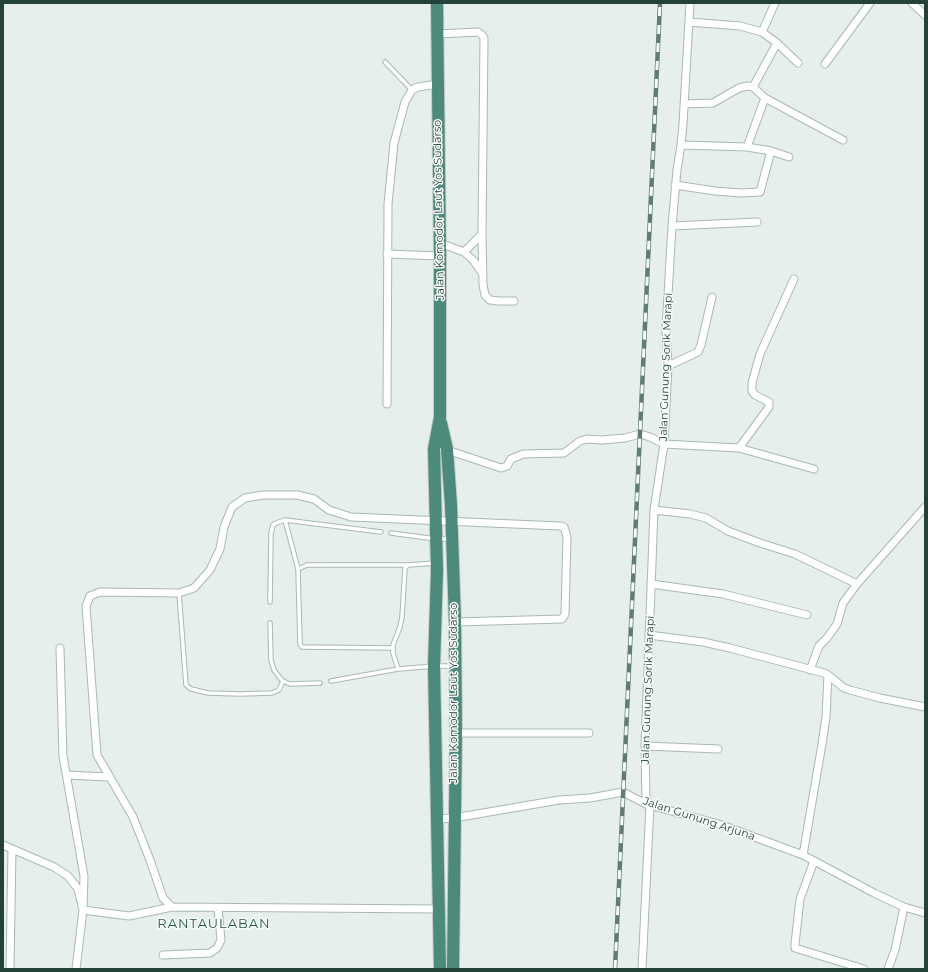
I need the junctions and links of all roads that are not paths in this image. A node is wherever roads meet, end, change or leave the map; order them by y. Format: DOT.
graph roads {
  1 [pos="437,3"];
  2 [pos="690,3"];
  3 [pos="775,3"];
  4 [pos="870,3"];
  5 [pos="912,3"];
  6 [pos="925,15"];
  7 [pos="689,22"];
  8 [pos="762,32"];
  9 [pos="437,34"];
  10 [pos="777,42"];
  11 [pos="385,62"];
  12 [pos="798,63"];
  13 [pos="825,64"];
  14 [pos="438,84"];
  15 [pos="753,87"];
  16 [pos="412,90"];
  17 [pos="765,98"];
  18 [pos="684,104"];
  19 [pos="843,140"];
  20 [pos="681,146"];
  21 [pos="747,148"];
  22 [pos="770,151"];
  23 [pos="789,157"];
  24 [pos="675,185"];
  25 [pos="757,222"];
  26 [pos="672,226"];
  27 [pos="482,234"];
  28 [pos="440,242"];
  29 [pos="464,252"];
  30 [pos="387,254"];
  31 [pos="440,256"];
  32 [pos="482,273"];
  33 [pos="794,279"];
  34 [pos="712,297"];
  35 [pos="514,301"];
  36 [pos="668,366"];
  37 [pos="387,404"];
  38 [pos="440,418"];
  39 [pos="664,444"];
  40 [pos="739,448"];
  41 [pos="434,449"];
  42 [pos="447,449"];
  43 [pos="814,469"];
  44 [pos="925,507"];
  45 [pos="654,510"];
  46 [pos="285,520"];
  47 [pos="436,521"];
  48 [pos="452,521"];
  49 [pos="381,532"];
  50 [pos="391,533"];
  51 [pos="436,539"];
  52 [pos="452,539"];
  53 [pos="437,563"];
  54 [pos="408,565"];
  55 [pos="298,569"];
  56 [pos="651,584"];
  57 [pos="857,584"];
  58 [pos="179,593"];
  59 [pos="270,602"];
  60 [pos="807,616"];
  61 [pos="455,622"];
  62 [pos="270,623"];
  63 [pos="649,635"];
  64 [pos="60,648"];
  65 [pos="393,648"];
  66 [pos="434,666"];
  67 [pos="455,666"];
  68 [pos="398,669"];
  69 [pos="810,670"];
  70 [pos="828,675"];
  71 [pos="283,681"];
  72 [pos="331,681"];
  73 [pos="320,683"];
  74 [pos="925,707"];
  75 [pos="456,733"];
  76 [pos="589,733"];
  77 [pos="645,746"];
  78 [pos="718,749"];
  79 [pos="67,775"];
  80 [pos="108,777"];
  81 [pos="648,804"];
  82 [pos="454,818"];
  83 [pos="437,819"];
  84 [pos="3,845"];
  85 [pos="12,849"];
  86 [pos="802,855"];
  87 [pos="814,861"];
  88 [pos="904,906"];
  89 [pos="172,907"];
  90 [pos="218,908"];
  91 [pos="439,909"];
  92 [pos="83,910"];
  93 [pos="925,912"];
  94 [pos="163,955"];
  95 [pos="10,969"];
  96 [pos="76,969"];
  97 [pos="440,969"];
  98 [pos="453,969"];
  99 [pos="642,969"];
  100 [pos="864,969"];
  101 [pos="888,969"];
  1 -- 9 [label="highway, Jalan Komodor Laut Yos Sudarso"];
  2 -- 7 [label="street, Jalan Gunung Sorik Marapi"];
  3 -- 8 [label="street"];
  4 -- 13 [label="street"];
  5 -- 6 [label="street"];
  7 -- 8 [label="street"];
  7 -- 18 [label="street, Jalan Gunung Sorik Marapi"];
  8 -- 10 [label="street"];
  9 -- 14 [label="highway, Jalan Komodor Laut Yos Sudarso"];
  9 -- 27 [label="street"];
  10 -- 12 [label="street"];
  10 -- 15 [label="street"];
  11 -- 16 [label="lane"];
  14 -- 16 [label="street"];
  14 -- 28 [label="highway, Jalan Komodor Laut Yos Sudarso"];
  15 -- 17 [label="street"];
  15 -- 18 [label="street"];
  16 -- 30 [label="street"];
  17 -- 19 [label="street"];
  17 -- 21 [label="street"];
  18 -- 20 [label="street, Jalan Gunung Sorik Marapi"];
  20 -- 21 [label="street"];
  20 -- 24 [label="street, Jalan Gunung Sorik Marapi"];
  21 -- 22 [label="street"];
  22 -- 23 [label="street"];
  22 -- 24 [label="street"];
  24 -- 26 [label="street, Jalan Gunung Sorik Marapi"];
  25 -- 26 [label="street"];
  26 -- 36 [label="street, Jalan Gunung Sorik Marapi"];
  27 -- 29 [label="street"];
  27 -- 32 [label="street"];
  28 -- 29 [label="street"];
  28 -- 31 [label="highway, Jalan Komodor Laut Yos Sudarso"];
  29 -- 32 [label="street"];
  30 -- 31 [label="street"];
  30 -- 37 [label="street"];
  31 -- 38 [label="highway, Jalan Komodor Laut Yos Sudarso"];
  32 -- 35 [label="street"];
  33 -- 40 [label="street"];
  34 -- 36 [label="street"];
  36 -- 39 [label="street, Jalan Gunung Sorik Marapi"];
  38 -- 41 [label="highway, Jalan Komodor Laut Yos Sudarso"];
  38 -- 42 [label="highway, Jalan Komodor Laut Yos Sudarso"];
  39 -- 40 [label="street"];
  39 -- 42 [label="street"];
  39 -- 45 [label="street, Jalan Gunung Sorik Marapi"];
  40 -- 43 [label="street"];
  41 -- 42 [label="street"];
  41 -- 47 [label="highway, Jalan Komodor Laut Yos Sudarso"];
  42 -- 48 [label="highway, Jalan Komodor Laut Yos Sudarso"];
  44 -- 57 [label="street"];
  45 -- 56 [label="street, Jalan Gunung Sorik Marapi"];
  45 -- 57 [label="street"];
  46 -- 49 [label="lane"];
  46 -- 55 [label="lane"];
  46 -- 59 [label="lane"];
  47 -- 48 [label="street"];
  47 -- 51 [label="highway, Jalan Komodor Laut Yos Sudarso"];
  47 -- 58 [label="street"];
  48 -- 52 [label="highway, Jalan Komodor Laut Yos Sudarso"];
  48 -- 61 [label="street"];
  50 -- 51 [label="lane"];
  51 -- 52 [label="lane"];
  51 -- 53 [label="highway, Jalan Komodor Laut Yos Sudarso"];
  52 -- 61 [label="highway, Jalan Komodor Laut Yos Sudarso"];
  53 -- 54 [label="lane"];
  53 -- 66 [label="highway, Jalan Komodor Laut Yos Sudarso"];
  54 -- 55 [label="lane"];
  54 -- 65 [label="lane"];
  55 -- 65 [label="lane"];
  56 -- 60 [label="street"];
  56 -- 63 [label="street, Jalan Gunung Sorik Marapi"];
  57 -- 69 [label="street"];
  58 -- 71 [label="lane"];
  58 -- 80 [label="street"];
  61 -- 67 [label="highway, Jalan Komodor Laut Yos Sudarso"];
  62 -- 71 [label="lane"];
  63 -- 69 [label="street"];
  63 -- 77 [label="street, Jalan Gunung Sorik Marapi"];
  64 -- 79 [label="street"];
  65 -- 68 [label="lane"];
  66 -- 67 [label="lane"];
  66 -- 68 [label="lane"];
  66 -- 83 [label="highway, Jalan Komodor Laut Yos Sudarso"];
  67 -- 75 [label="highway, Jalan Komodor Laut Yos Sudarso"];
  68 -- 72 [label="lane"];
  69 -- 70 [label="street"];
  70 -- 74 [label="street"];
  70 -- 86 [label="street"];
  71 -- 73 [label="lane"];
  75 -- 76 [label="street"];
  75 -- 82 [label="highway, Jalan Komodor Laut Yos Sudarso"];
  77 -- 78 [label="street"];
  77 -- 81 [label="street, Jalan Gunung Sorik Marapi"];
  79 -- 80 [label="street"];
  79 -- 92 [label="street"];
  80 -- 89 [label="street"];
  81 -- 82 [label="street, Jalan Gunung Arjuna"];
  81 -- 86 [label="street, Jalan Gunung Arjuna"];
  81 -- 99 [label="street, Jalan Gunung Sorik Marapi"];
  82 -- 83 [label="street, Jalan Gunung Arjuna"];
  82 -- 98 [label="highway, Jalan Komodor Laut Yos Sudarso"];
  83 -- 91 [label="highway, Jalan Komodor Laut Yos Sudarso"];
  84 -- 85 [label="street"];
  85 -- 92 [label="street"];
  85 -- 95 [label="street"];
  86 -- 87 [label="street, Jalan Gunung Arjuna"];
  87 -- 88 [label="street, Jalan Gunung Arjuna"];
  87 -- 100 [label="street"];
  88 -- 93 [label="street, Jalan Gunung Arjuna"];
  88 -- 101 [label="street"];
  89 -- 90 [label="street"];
  89 -- 92 [label="street"];
  90 -- 91 [label="street"];
  90 -- 94 [label="street"];
  91 -- 97 [label="highway, Jalan Komodor Laut Yos Sudarso"];
  92 -- 96 [label="street"];
}
